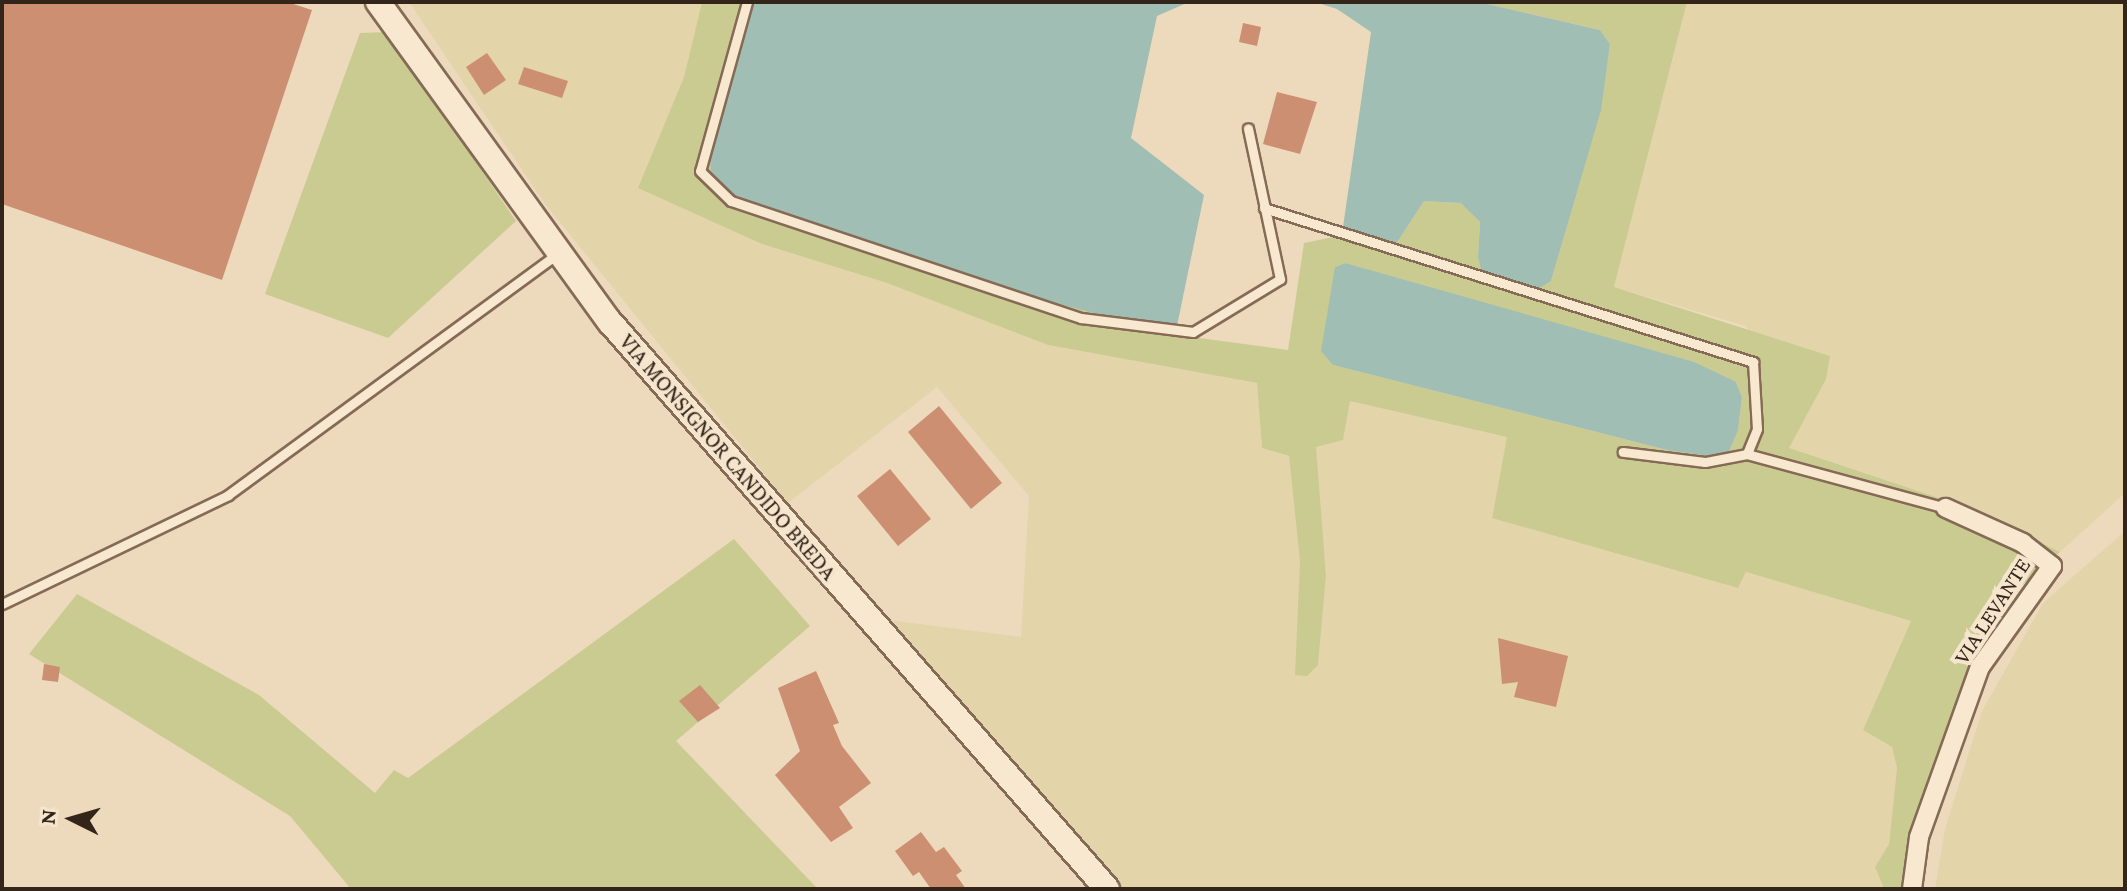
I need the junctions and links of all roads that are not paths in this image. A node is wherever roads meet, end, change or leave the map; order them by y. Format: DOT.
graph roads {
  1 [pos="378,2"];
  2 [pos="747,2"];
  3 [pos="1248,128"];
  4 [pos="1264,208"];
  5 [pos="560,253"];
  6 [pos="1623,452"];
  7 [pos="1747,454"];
  8 [pos="1946,508"];
  9 [pos="2,604"];
  10 [pos="1097,882"];
  11 [pos="1912,889"];
  1 -- 5 [label="main road, VIA MONSIGNOR CANDIDO BREDA"];
  2 -- 4 [label="lane"];
  3 -- 4 [label="lane"];
  4 -- 7 [label="lane"];
  5 -- 9 [label="lane"];
  5 -- 10 [label="main road, VIA MONSIGNOR CANDIDO BREDA"];
  6 -- 7 [label="lane"];
  7 -- 8 [label="lane"];
  8 -- 11 [label="street, VIA LEVANTE"];
}
